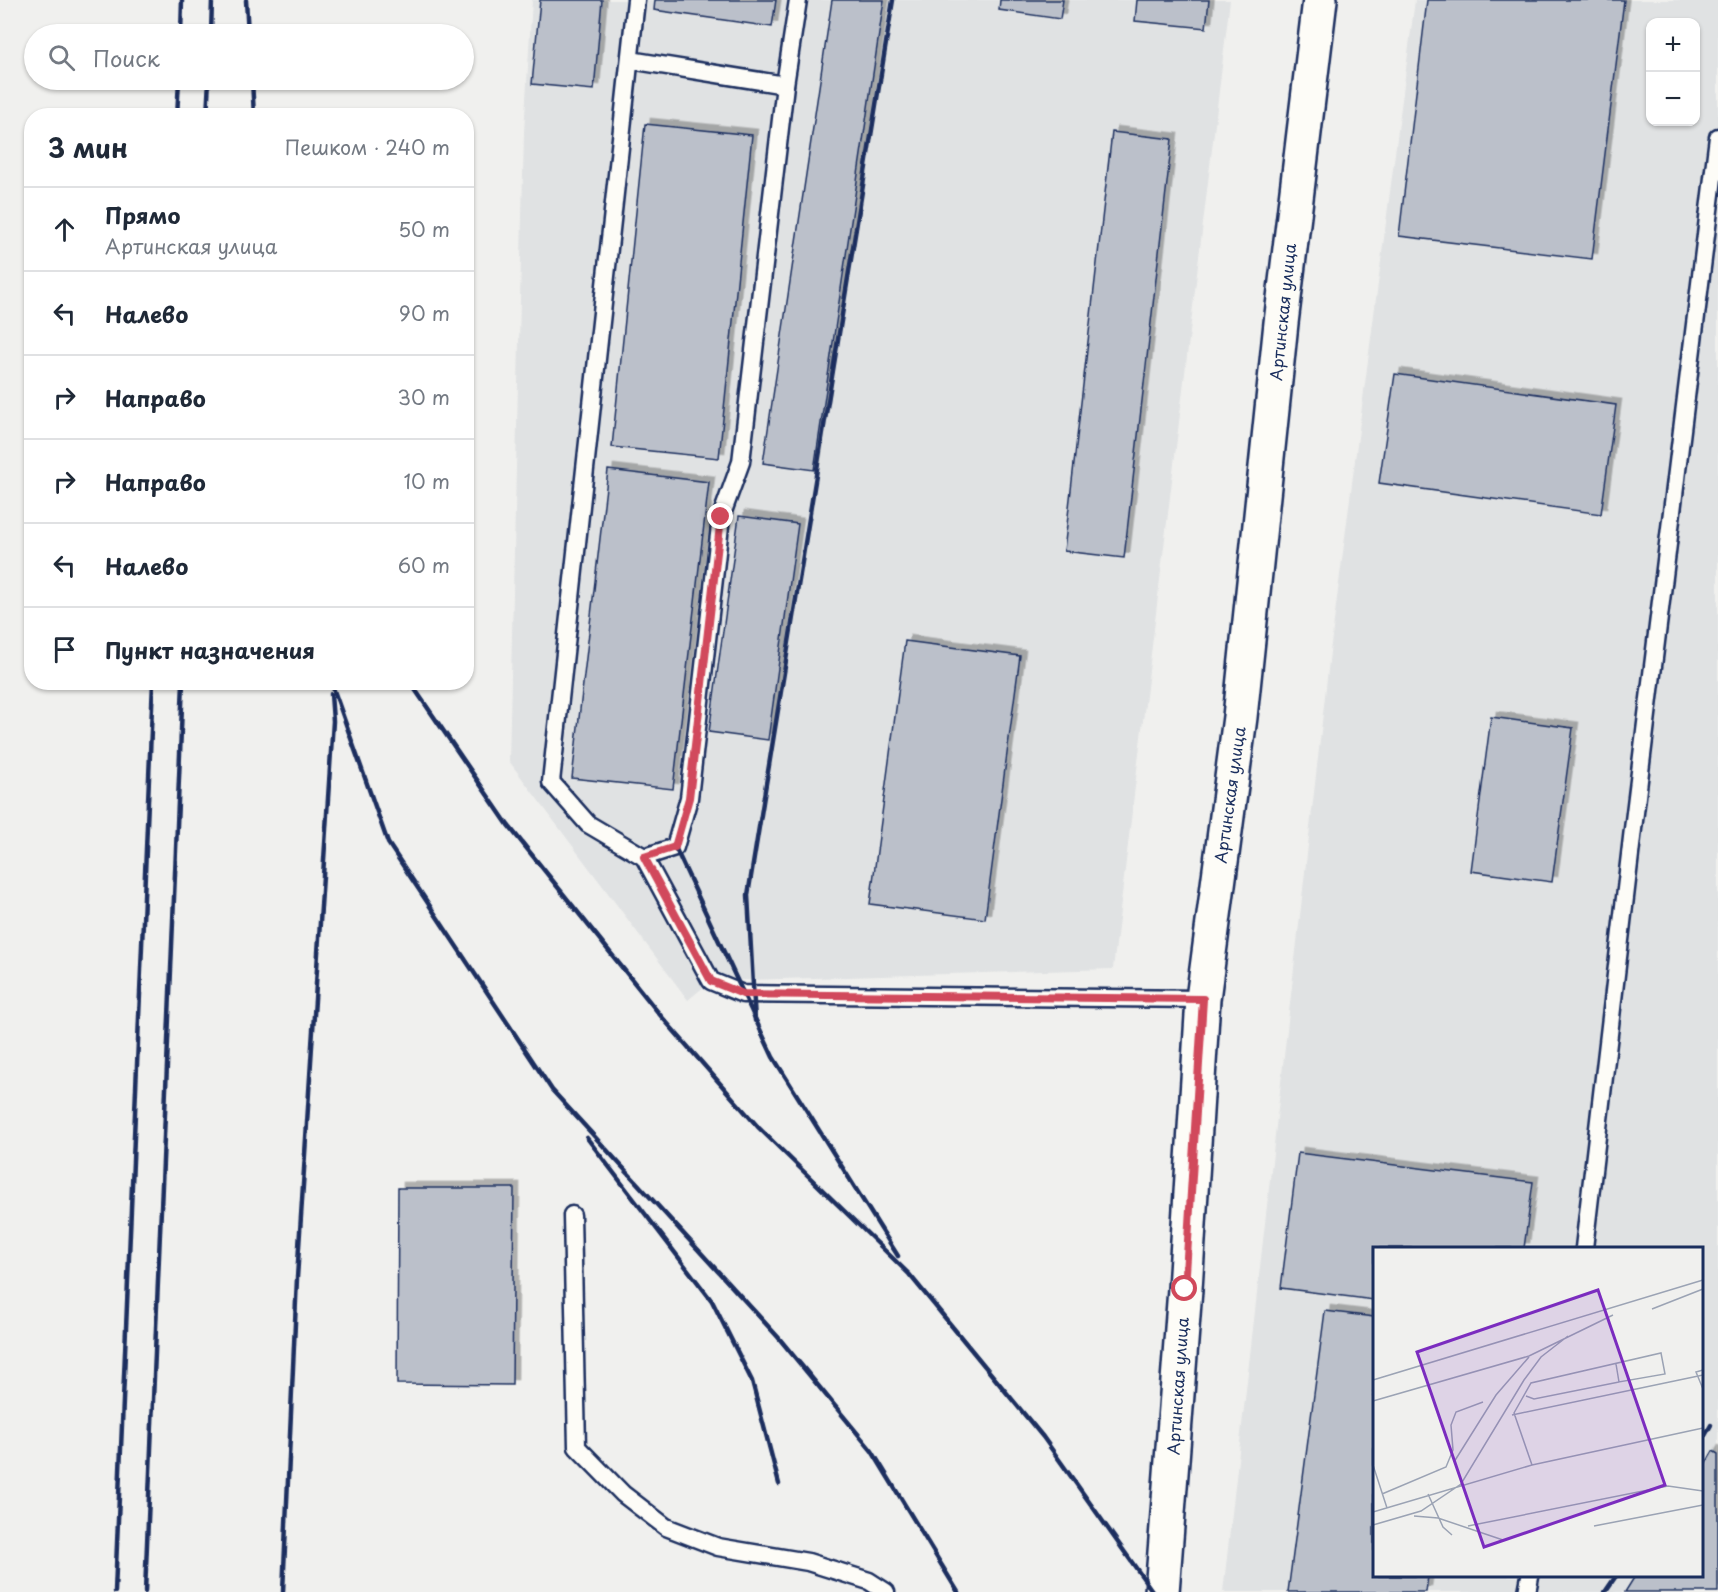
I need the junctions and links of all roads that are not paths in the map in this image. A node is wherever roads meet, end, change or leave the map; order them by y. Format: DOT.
graph roads {
  1 [pos="636,0"];
  2 [pos="798,0"];
  3 [pos="1320,0"];
  4 [pos="630,60"];
  5 [pos="784,85"];
  6 [pos="1718,137"];
  7 [pos="644,857"];
  8 [pos="1203,999"];
  9 [pos="572,1215"];
  10 [pos="1584,1247"];
  11 [pos="1530,1577"];
  12 [pos="886,1592"];
  13 [pos="1162,1592"];
  14 [pos="1527,1592"];
  1 -- 4 [label="lane"];
  2 -- 5 [label="lane"];
  3 -- 8 [label="street, Артинская улица"];
  4 -- 5 [label="lane"];
  4 -- 7 [label="lane"];
  5 -- 7 [label="lane"];
  6 -- 10 [label="lane"];
  7 -- 8 [label="lane"];
  8 -- 13 [label="street, Артинская улица"];
  9 -- 12 [label="lane"];
  11 -- 14 [label="lane"];
}
